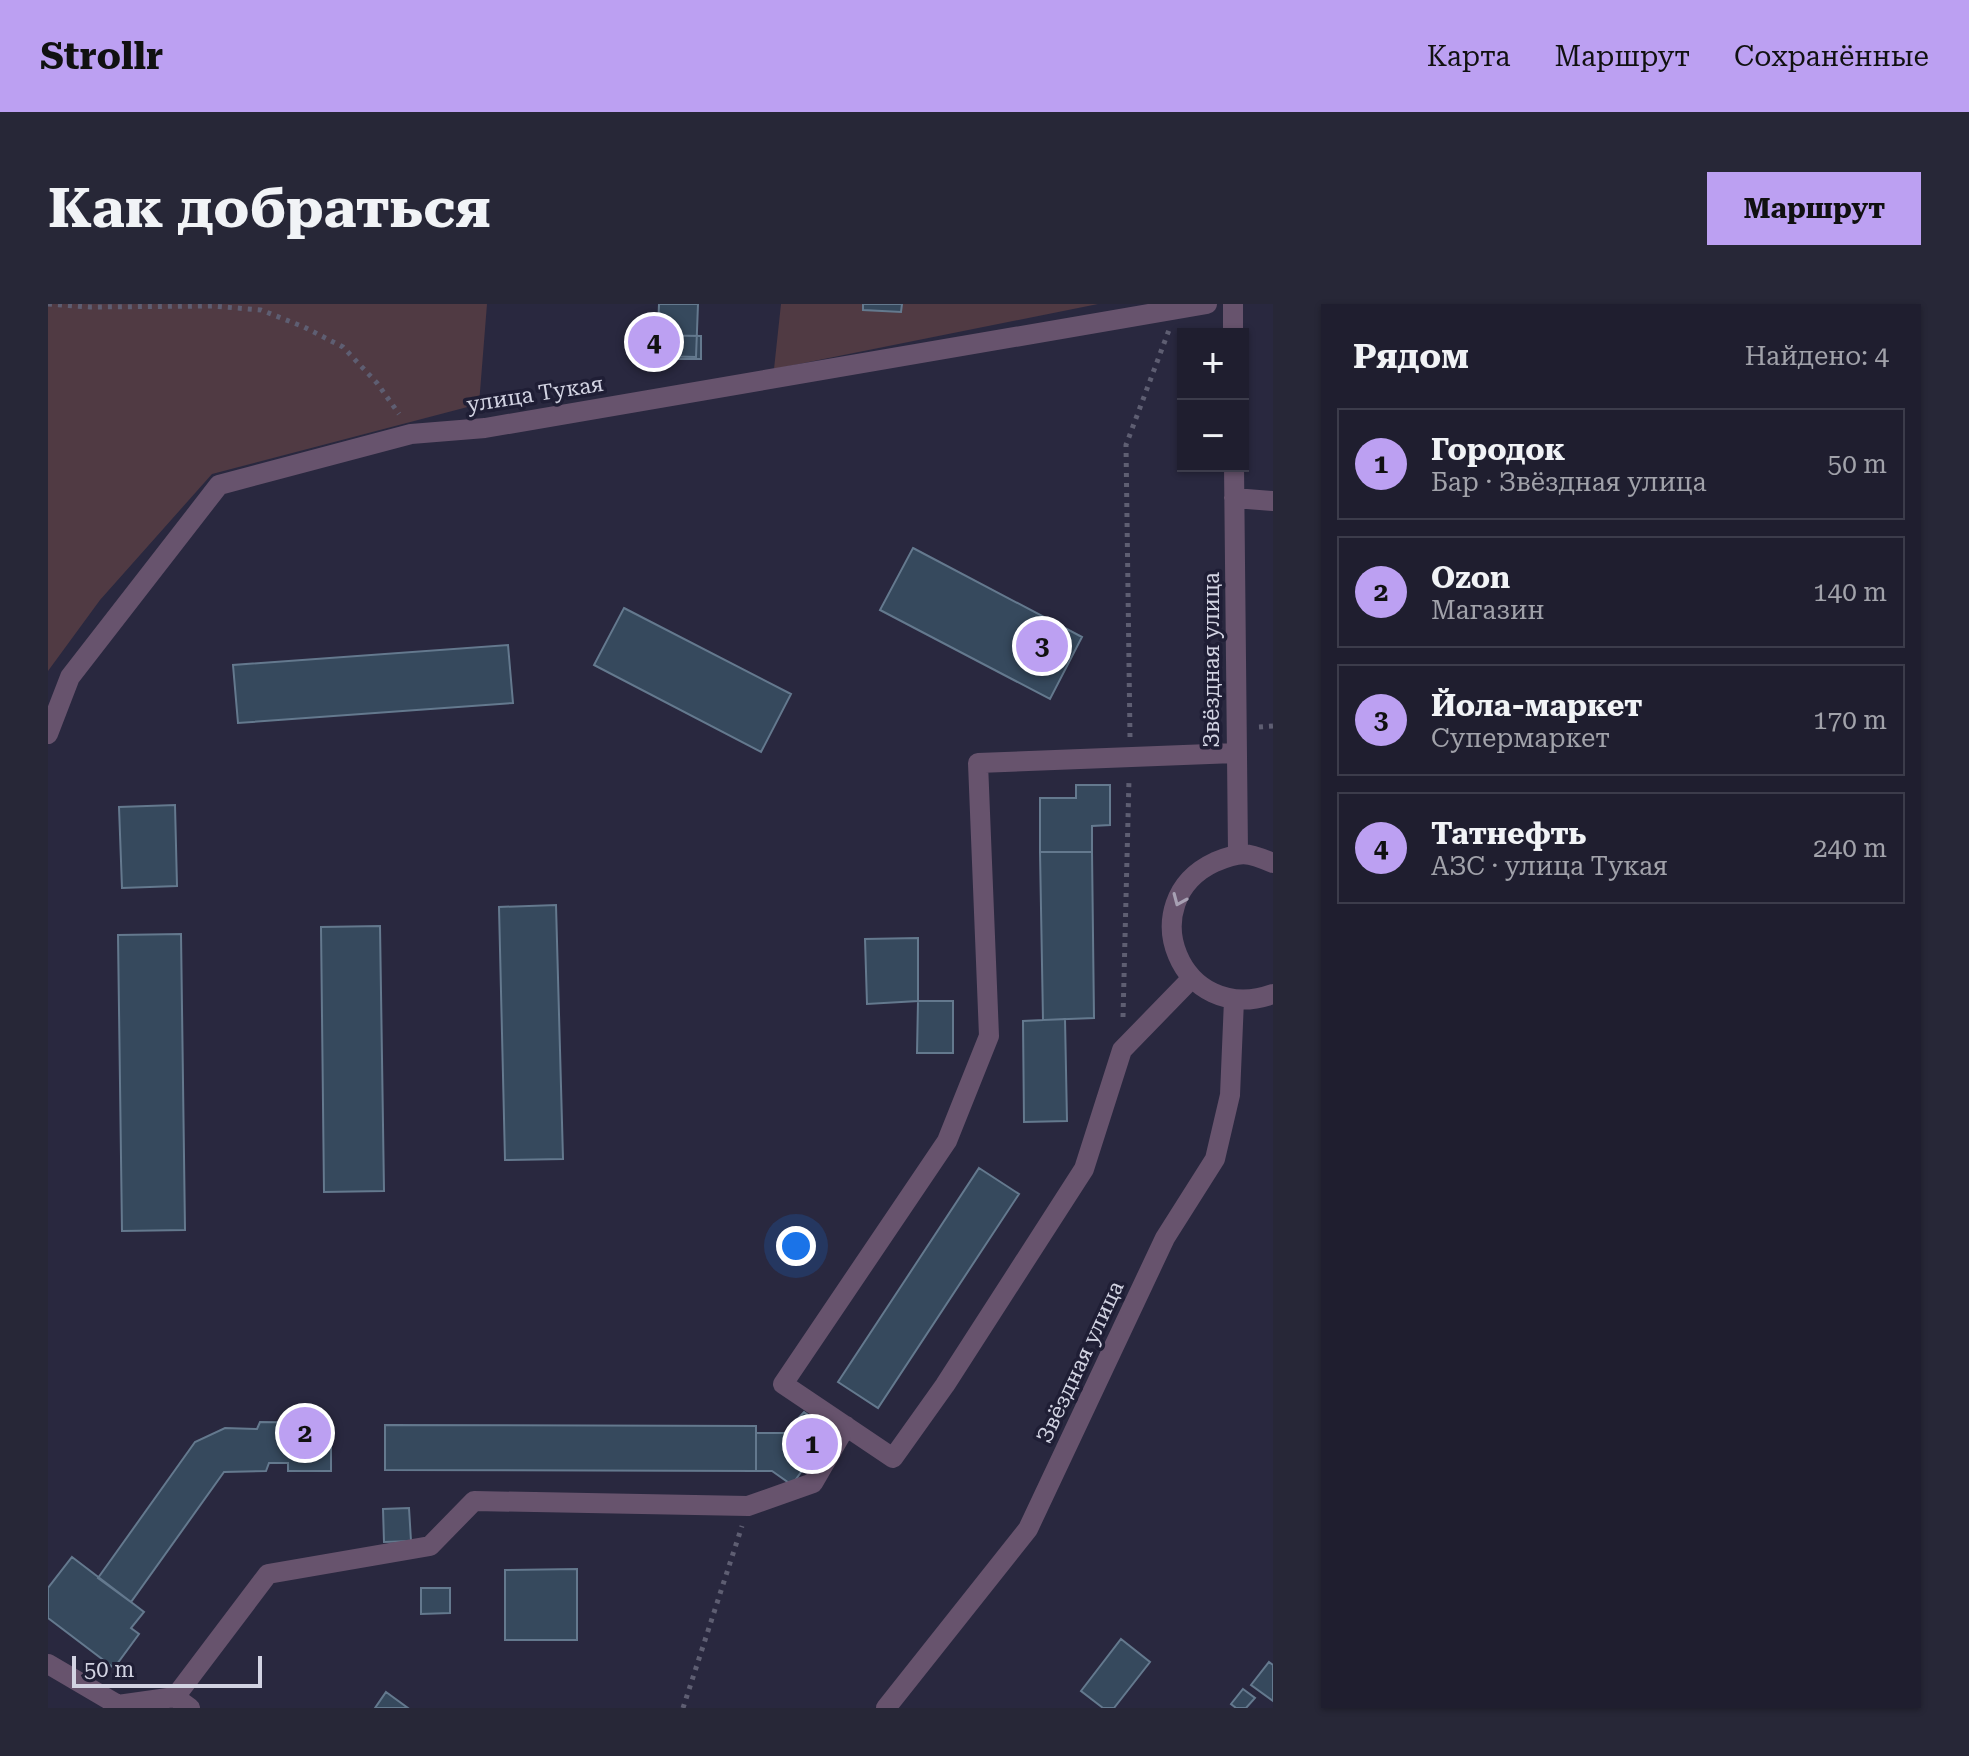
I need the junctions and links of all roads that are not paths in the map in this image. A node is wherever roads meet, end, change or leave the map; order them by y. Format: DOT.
graph roads {
  1 [pos="1207,304"];
  2 [pos="1233,304"];
  3 [pos="1233,328"];
  4 [pos="1234,472"];
  5 [pos="1234,498"];
  6 [pos="1273,501"];
  7 [pos="48,734"];
  8 [pos="1235,753"];
  9 [pos="1238,853"];
  10 [pos="1273,863"];
  11 [pos="1192,978"];
  12 [pos="1273,994"];
  13 [pos="1234,1000"];
  14 [pos="846,1426"];
  15 [pos="48,1664"];
  16 [pos="183,1703"];
  17 [pos="886,1708"];
  1 -- 7 [label="street, улица Тукая"];
  2 -- 3 [label="street"];
  4 -- 5 [label="street, Звёздная улица"];
  5 -- 6 [label="street"];
  5 -- 8 [label="street, Звёздная улица"];
  8 -- 9 [label="street, Звёздная улица"];
  8 -- 14 [label="street"];
  9 -- 10 [label="street"];
  9 -- 11 [label="street, one-way"];
  11 -- 13 [label="street"];
  11 -- 14 [label="street"];
  12 -- 13 [label="street"];
  13 -- 17 [label="street, Звёздная улица"];
  14 -- 16 [label="street"];
  15 -- 16 [label="street"];
}
